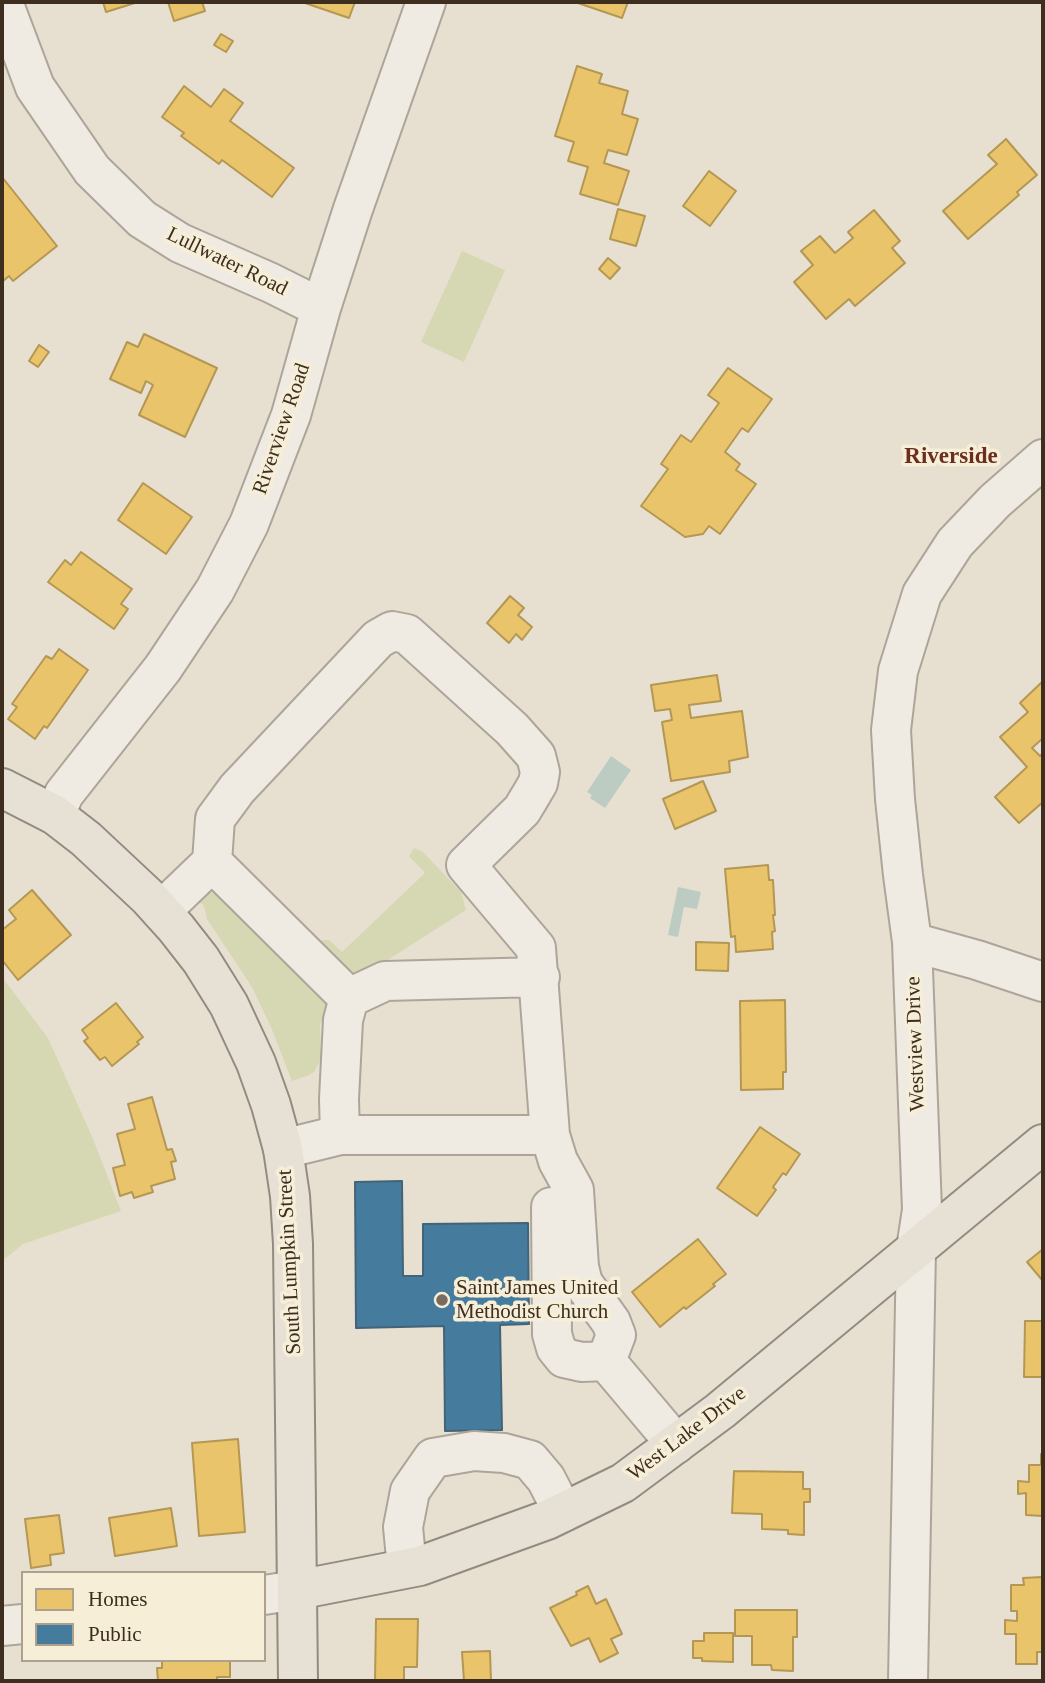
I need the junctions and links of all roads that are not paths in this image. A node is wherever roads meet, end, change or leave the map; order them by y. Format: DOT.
graph roads {
  1 [pos="3,2"];
  2 [pos="426,2"];
  3 [pos="321,307"];
  4 [pos="1043,459"];
  5 [pos="2,788"];
  6 [pos="55,815"];
  7 [pos="212,862"];
  8 [pos="161,911"];
  9 [pos="912,942"];
  10 [pos="540,977"];
  11 [pos="1043,982"];
  12 [pos="349,998"];
  13 [pos="340,1135"];
  14 [pos="1043,1144"];
  15 [pos="554,1148"];
  16 [pos="283,1149"];
  17 [pos="916,1249"];
  18 [pos="606,1361"];
  19 [pos="676,1444"];
  20 [pos="563,1512"];
  21 [pos="407,1568"];
  22 [pos="281,1593"];
  23 [pos="21,1624"];
  24 [pos="2,1626"];
  25 [pos="298,1681"];
  26 [pos="908,1681"];
  1 -- 3 [label="street, Lullwater Road"];
  2 -- 3 [label="street, Riverview Road"];
  3 -- 6 [label="street, Riverview Road"];
  4 -- 9 [label="street, Westview Drive"];
  5 -- 6 [label="main road, South Lumpkin Street"];
  6 -- 8 [label="main road, South Lumpkin Street"];
  7 -- 8 [label="street"];
  7 -- 10 [label="street"];
  7 -- 12 [label="street"];
  8 -- 16 [label="main road, South Lumpkin Street"];
  9 -- 11 [label="street"];
  9 -- 17 [label="street, Westview Drive"];
  10 -- 12 [label="street"];
  10 -- 15 [label="street"];
  12 -- 13 [label="street"];
  13 -- 15 [label="street"];
  13 -- 16 [label="street"];
  14 -- 17 [label="main road, West Lake Drive"];
  15 -- 18 [label="street"];
  15 -- 18 [label="street"];
  16 -- 22 [label="main road, South Lumpkin Street"];
  17 -- 19 [label="main road, West Lake Drive"];
  17 -- 26 [label="street, Westview Drive"];
  18 -- 19 [label="street"];
  19 -- 20 [label="main road, West Lake Drive"];
  20 -- 21 [label="main road, West Lake Drive"];
  20 -- 21 [label="street"];
  21 -- 22 [label="main road, West Lake Drive"];
  22 -- 25 [label="main road, South Lumpkin Street"];
  23 -- 24 [label="street"];
}
